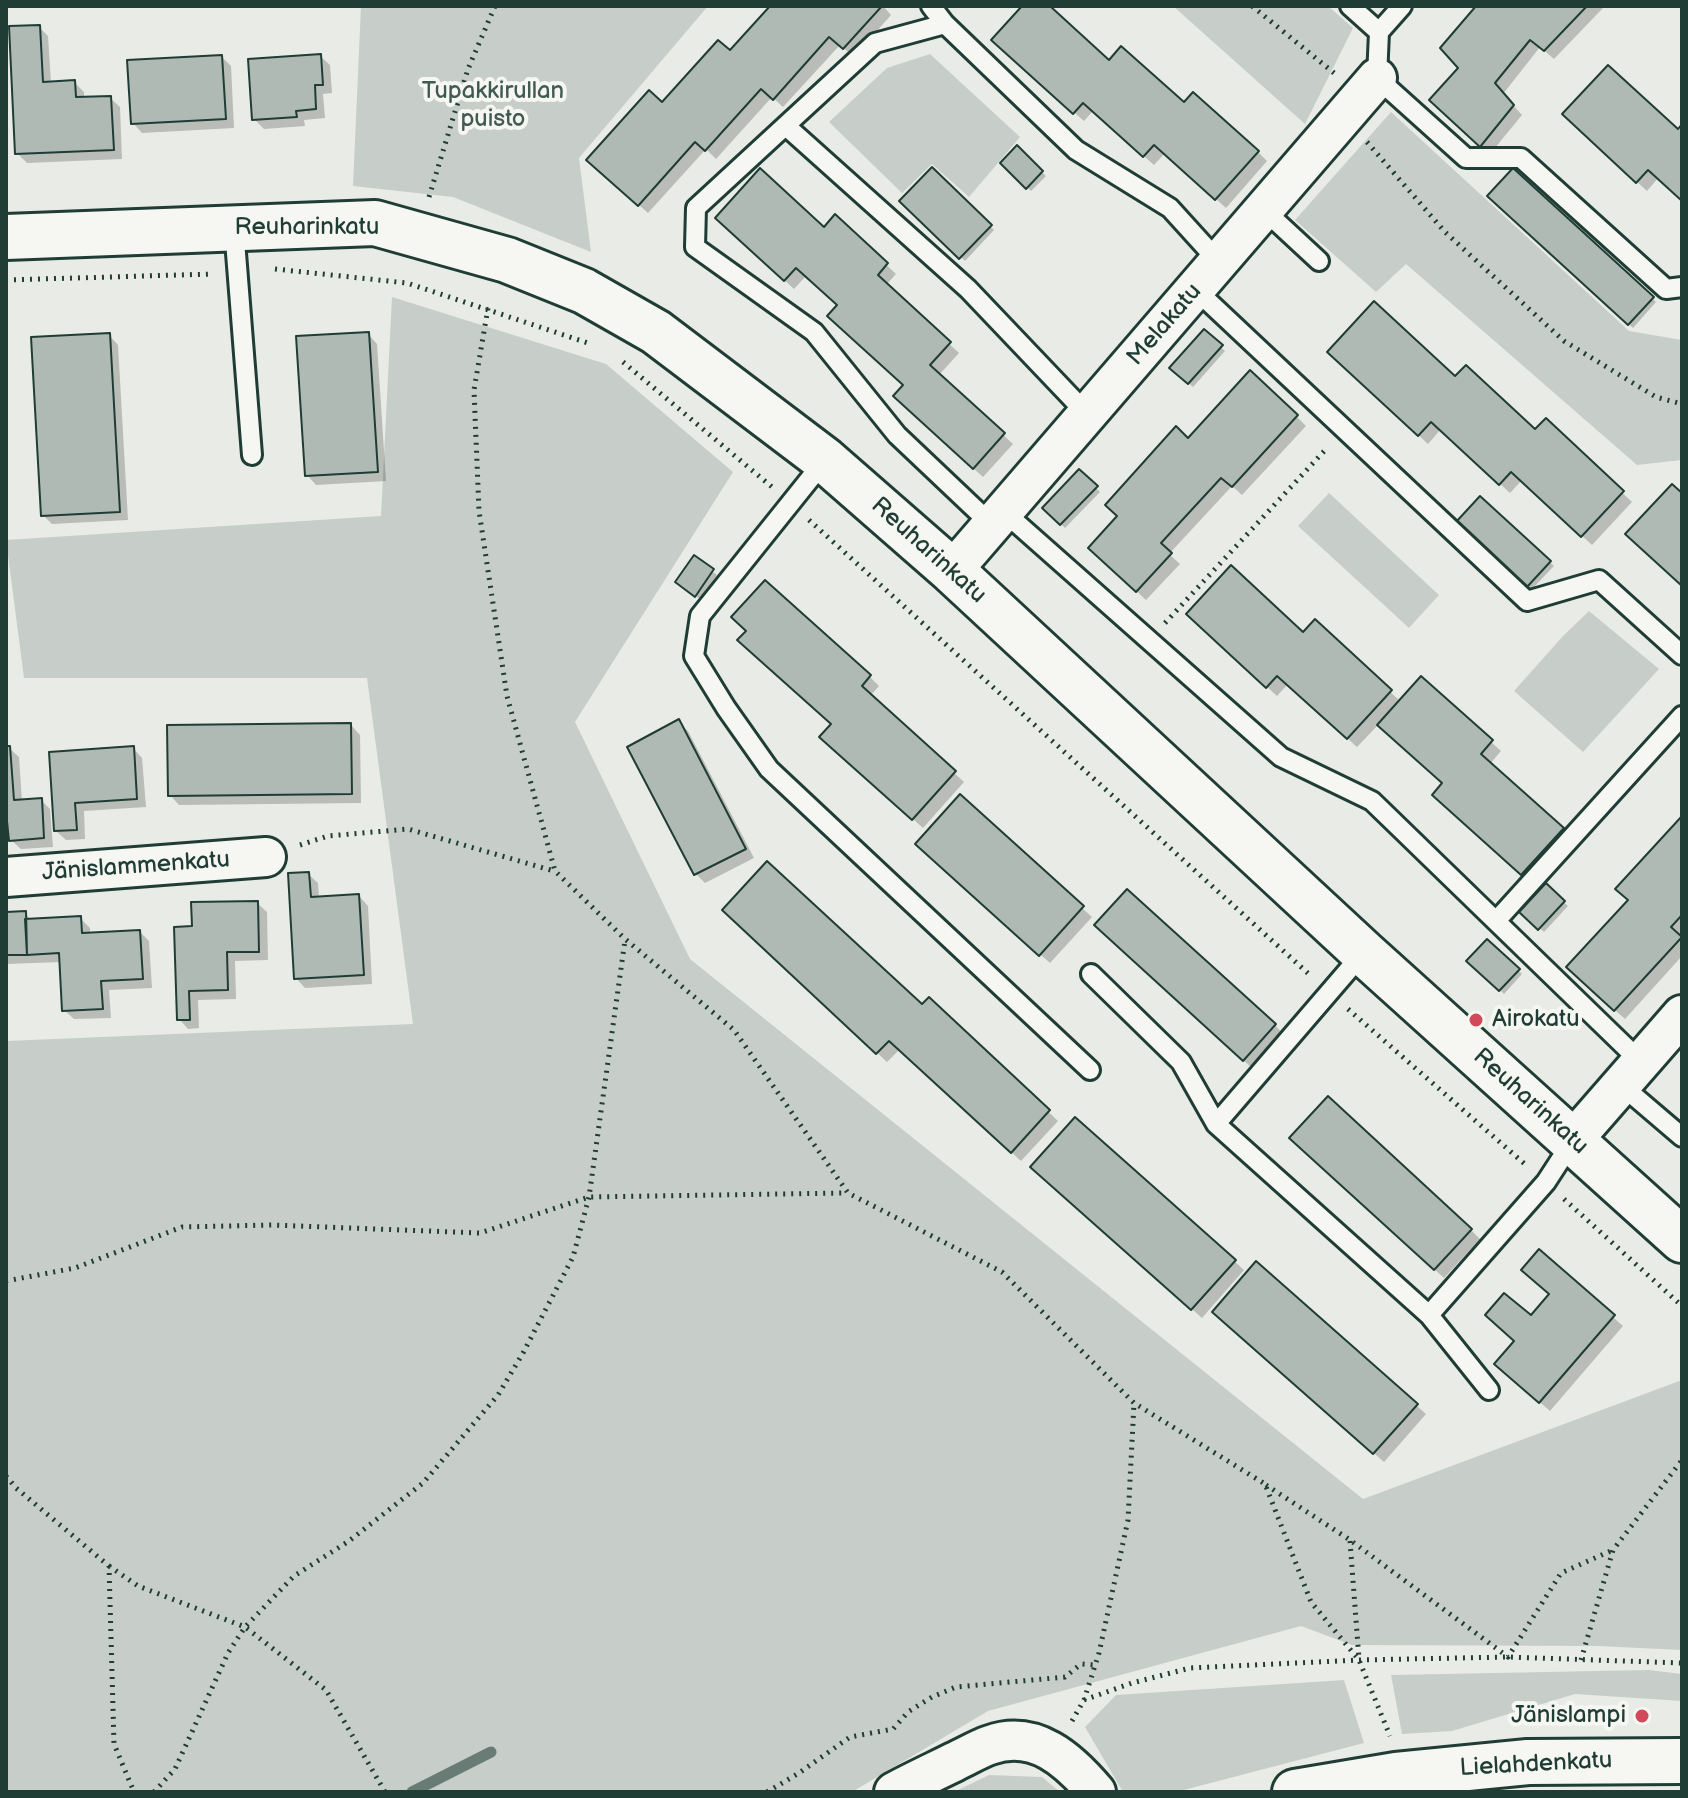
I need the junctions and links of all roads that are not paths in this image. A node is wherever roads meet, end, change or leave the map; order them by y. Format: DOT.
graph roads {
  1 [pos="931,6"];
  2 [pos="1350,6"];
  3 [pos="1402,6"];
  4 [pos="945,24"];
  5 [pos="1379,32"];
  6 [pos="1366,91"];
  7 [pos="786,126"];
  8 [pos="1264,210"];
  9 [pos="234,228"];
  10 [pos="6,237"];
  11 [pos="1319,261"];
  12 [pos="1207,275"];
  13 [pos="1682,287"];
  14 [pos="1087,414"];
  15 [pos="252,455"];
  16 [pos="825,460"];
  17 [pos="998,518"];
  18 [pos="952,571"];
  19 [pos="1682,655"];
  20 [pos="1682,716"];
  21 [pos="266,857"];
  22 [pos="6,877"];
  23 [pos="1496,921"];
  24 [pos="1364,953"];
  25 [pos="1091,974"];
  26 [pos="1682,1015"];
  27 [pos="1090,1070"];
  28 [pos="1631,1073"];
  29 [pos="1216,1124"];
  30 [pos="1682,1137"];
  31 [pos="1573,1140"];
  32 [pos="1682,1240"];
  33 [pos="1429,1315"];
  34 [pos="1489,1390"];
  35 [pos="1682,1761"];
  36 [pos="894,1792"];
  37 [pos="1096,1792"];
  38 [pos="1295,1792"];
  1 -- 4 [label="lane"];
  2 -- 5 [label="lane"];
  3 -- 5 [label="lane"];
  4 -- 7 [label="lane"];
  4 -- 12 [label="lane"];
  5 -- 6 [label="lane"];
  6 -- 8 [label="street, Melakatu"];
  6 -- 13 [label="lane"];
  7 -- 14 [label="lane"];
  7 -- 17 [label="lane"];
  8 -- 11 [label="lane"];
  8 -- 12 [label="street, Melakatu"];
  9 -- 10 [label="street, Reuharinkatu"];
  9 -- 15 [label="lane"];
  9 -- 16 [label="street, Reuharinkatu"];
  12 -- 14 [label="street, Melakatu"];
  12 -- 19 [label="lane"];
  14 -- 17 [label="street, Melakatu"];
  16 -- 18 [label="street, Reuharinkatu"];
  16 -- 27 [label="lane"];
  17 -- 18 [label="street, Melakatu"];
  17 -- 23 [label="lane"];
  18 -- 24 [label="street, Reuharinkatu"];
  20 -- 23 [label="lane"];
  21 -- 22 [label="street, Jänislammenkatu"];
  23 -- 28 [label="lane"];
  24 -- 29 [label="lane"];
  24 -- 31 [label="street, Reuharinkatu"];
  25 -- 29 [label="lane"];
  26 -- 28 [label="street"];
  28 -- 30 [label="lane"];
  28 -- 31 [label="street"];
  29 -- 33 [label="lane"];
  31 -- 32 [label="street, Reuharinkatu"];
  31 -- 33 [label="lane"];
  33 -- 34 [label="lane"];
  35 -- 38 [label="street, Lielahdenkatu"];
  36 -- 37 [label="street"];
}
